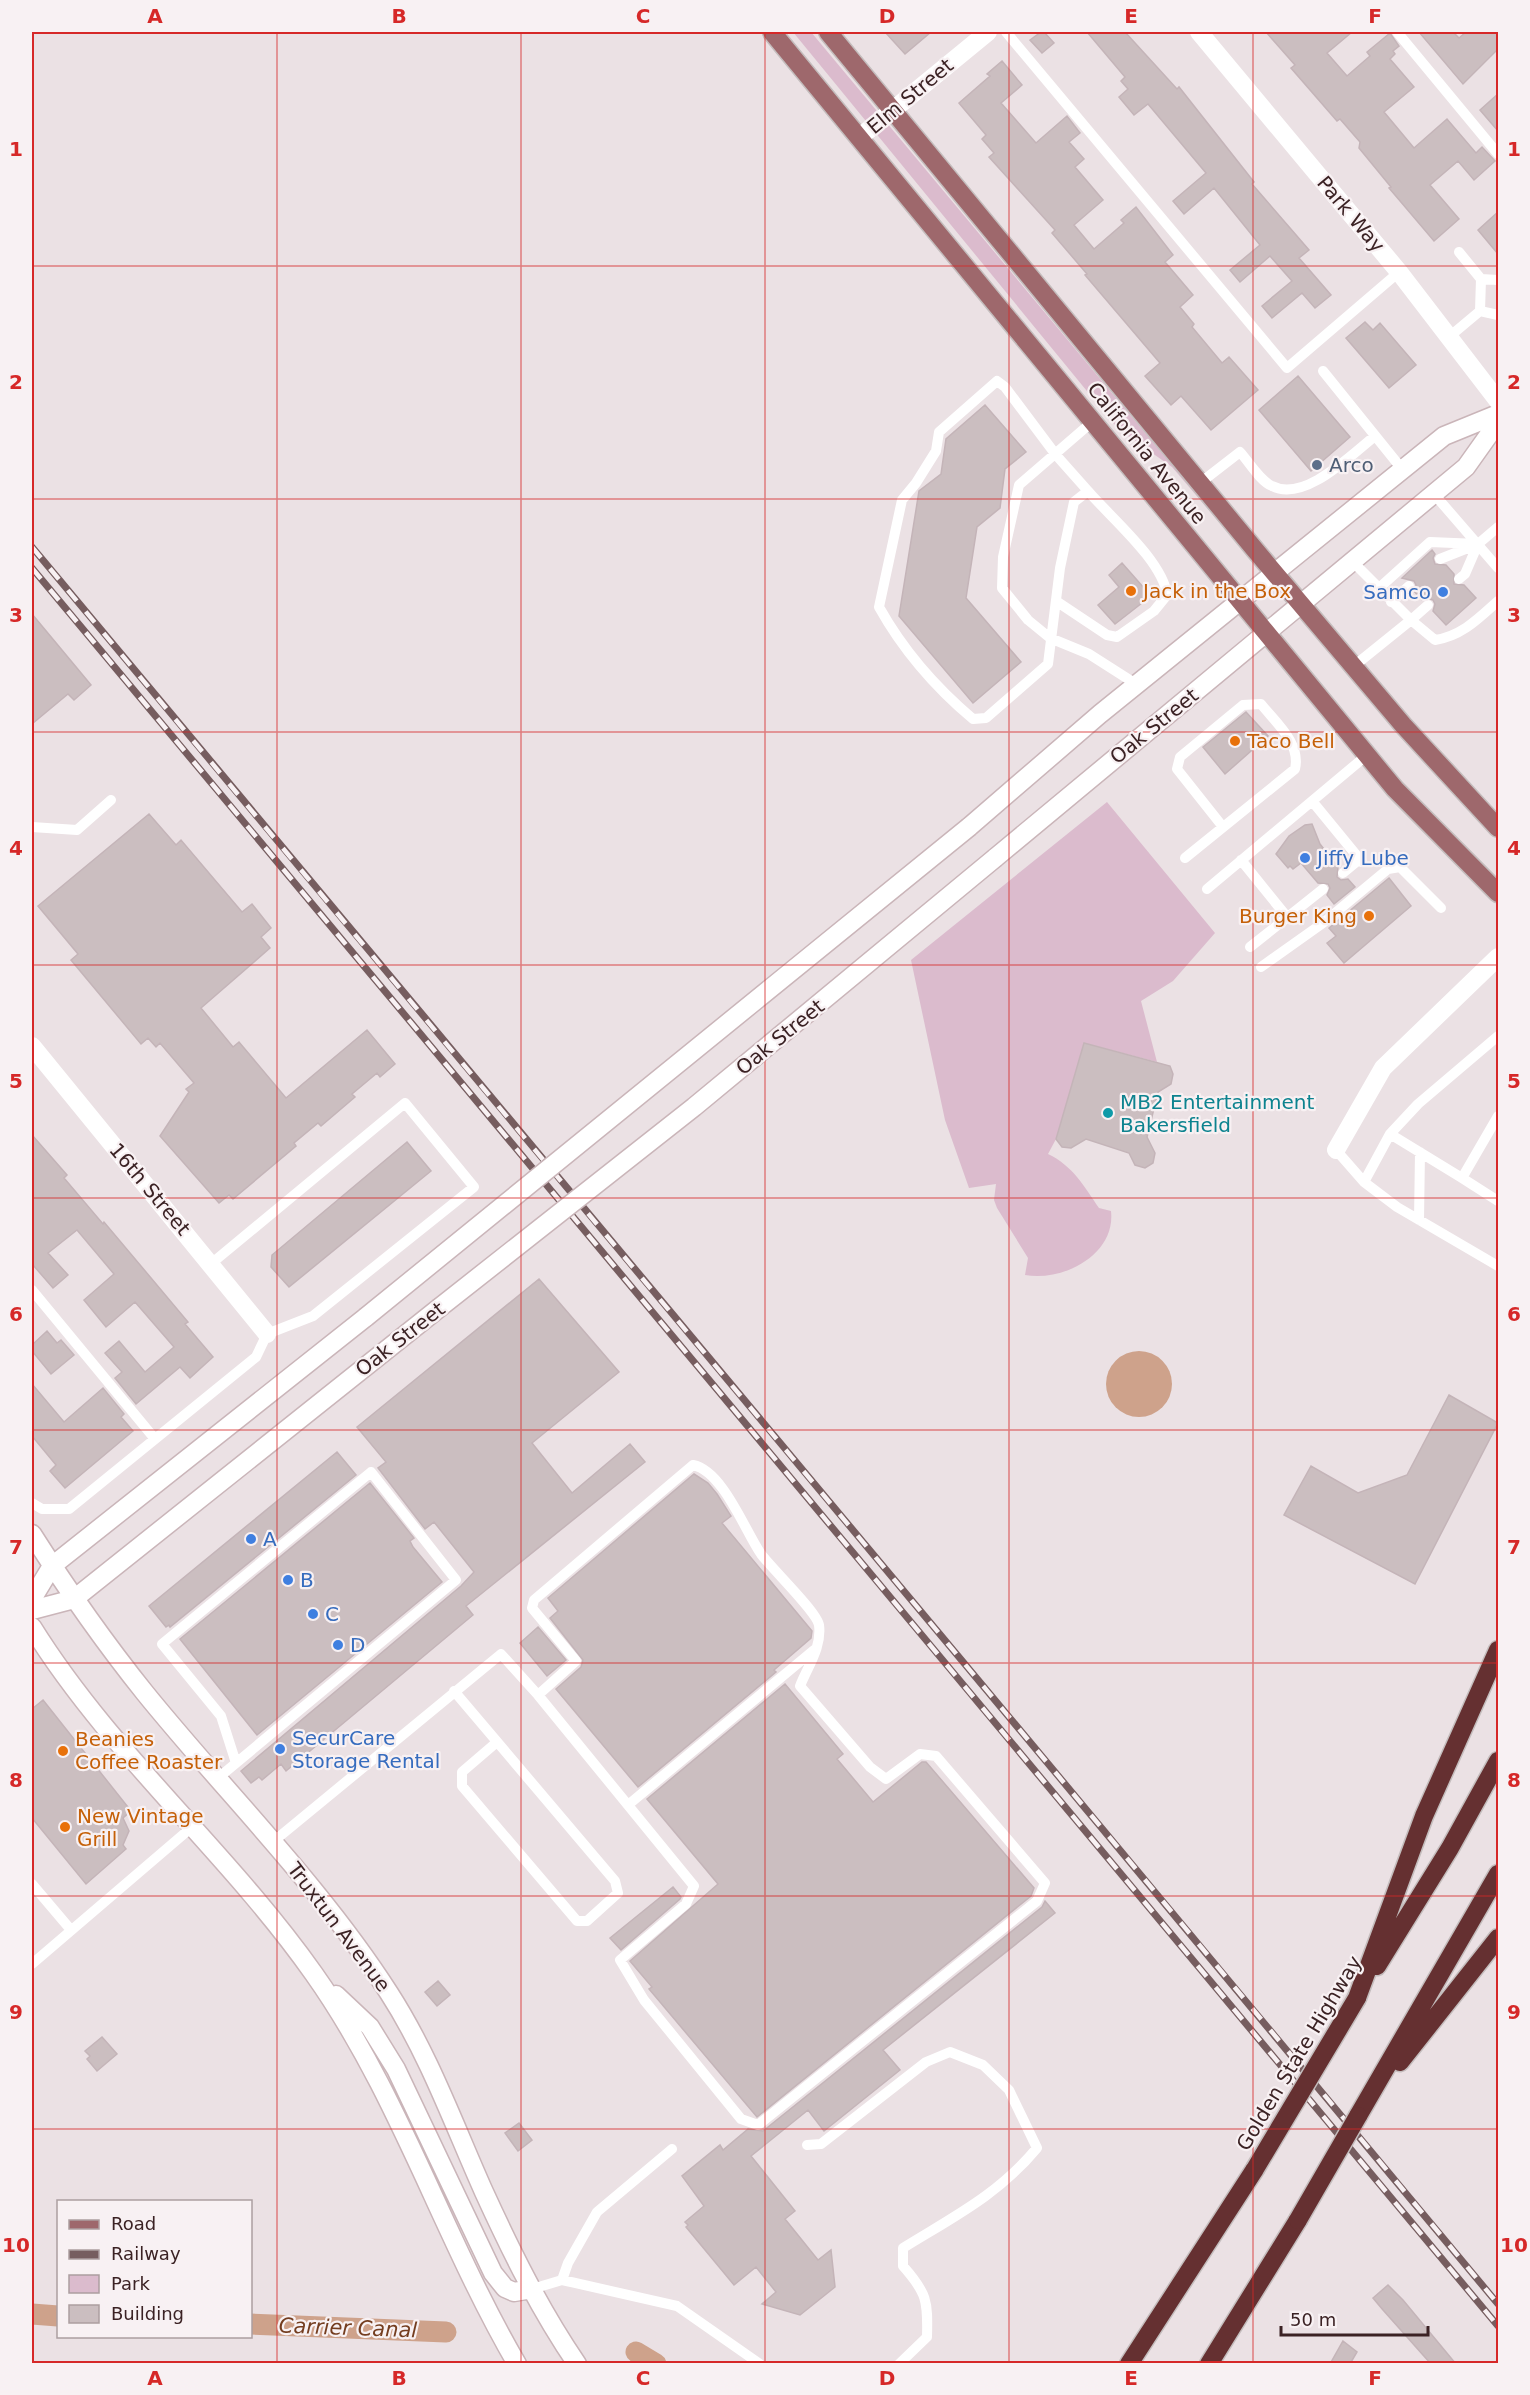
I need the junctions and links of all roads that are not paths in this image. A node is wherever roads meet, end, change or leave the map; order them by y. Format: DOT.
graph roads {
  1 [pos="772,32"];
  2 [pos="828,32"];
  3 [pos="988,32"];
  4 [pos="1006,32"];
  5 [pos="1199,32"];
  6 [pos="1397,32"];
  7 [pos="893,110"];
  8 [pos="860,137"];
  9 [pos="1498,154"];
  10 [pos="1459,252"];
  11 [pos="1399,272"];
  12 [pos="1481,279"];
  13 [pos="1498,280"];
  14 [pos="1480,311"];
  15 [pos="1498,315"];
  16 [pos="1449,338"];
  17 [pos="1323,371"];
  18 [pos="1498,401"];
  19 [pos="1498,414"];
  20 [pos="1092,422"];
  21 [pos="1498,422"];
  22 [pos="1375,436"];
  23 [pos="1056,455"];
  24 [pos="1402,469"];
  25 [pos="1200,483"];
  26 [pos="1088,491"];
  27 [pos="1434,494"];
  28 [pos="1498,526"];
  29 [pos="1478,544"];
  30 [pos="1440,559"];
  31 [pos="1353,562"];
  32 [pos="1498,568"];
  33 [pos="1275,572"];
  34 [pos="1459,579"];
  35 [pos="1409,586"];
  36 [pos="1378,589"];
  37 [pos="1056,601"];
  38 [pos="1239,601"];
  39 [pos="1498,601"];
  40 [pos="1391,602"];
  41 [pos="1303,605"];
  42 [pos="1428,605"];
  43 [pos="1411,620"];
  44 [pos="1267,635"];
  45 [pos="1050,638"];
  46 [pos="1354,666"];
  47 [pos="1136,684"];
  48 [pos="1367,755"];
  49 [pos="111,800"];
  50 [pos="1312,801"];
  51 [pos="32,827"];
  52 [pos="1223,827"];
  53 [pos="1498,828"];
  54 [pos="1185,858"];
  55 [pos="1241,860"];
  56 [pos="1343,873"];
  57 [pos="1208,889"];
  58 [pos="1323,889"];
  59 [pos="1498,893"];
  60 [pos="1441,908"];
  61 [pos="1287,917"];
  62 [pos="1250,947"];
  63 [pos="1498,957"];
  64 [pos="1261,967"];
  65 [pos="1498,1036"];
  66 [pos="32,1046"];
  67 [pos="1498,1116"];
  68 [pos="1390,1134"];
  69 [pos="1336,1150"];
  70 [pos="1420,1152"];
  71 [pos="1462,1178"];
  72 [pos="1365,1182"];
  73 [pos="1498,1201"];
  74 [pos="1419,1220"];
  75 [pos="212,1263"];
  76 [pos="1498,1266"];
  77 [pos="32,1290"];
  78 [pos="267,1334"];
  79 [pos="155,1439"];
  80 [pos="32,1503"];
  81 [pos="32,1534"];
  82 [pos="52,1566"];
  83 [pos="32,1599"];
  84 [pos="74,1599"];
  85 [pos="32,1610"];
  86 [pos="32,1626"];
  87 [pos="819,1646"];
  88 [pos="1498,1650"];
  89 [pos="454,1691"];
  90 [pos="538,1695"];
  91 [pos="497,1742"];
  92 [pos="1498,1761"];
  93 [pos="236,1763"];
  94 [pos="218,1778"];
  95 [pos="628,1805"];
  96 [pos="192,1827"];
  97 [pos="273,1841"];
  98 [pos="1498,1874"];
  99 [pos="32,1884"];
  100 [pos="71,1930"];
  101 [pos="1498,1938"];
  102 [pos="32,1964"];
  103 [pos="315,1975"];
  104 [pos="1357,1998"];
  105 [pos="1358,2116"];
  106 [pos="807,2145"];
  107 [pos="672,2149"];
  108 [pos="562,2280"];
  109 [pos="532,2289"];
  110 [pos="517,2364"];
  111 [pos="578,2364"];
  112 [pos="760,2364"];
  113 [pos="899,2364"];
  114 [pos="1129,2364"];
  115 [pos="1209,2364"];
  1 -- 8 [label="main road, California Avenue"];
  2 -- 7 [label="main road, California Avenue"];
  3 -- 7 [label="main road, Elm Street"];
  4 -- 11 [label="lane"];
  5 -- 11 [label="main road, Park Way"];
  6 -- 9 [label="lane"];
  7 -- 8 [label="main road, Elm Street"];
  7 -- 25 [label="main road, California Avenue"];
  8 -- 20 [label="main road, California Avenue"];
  10 -- 12 [label="lane"];
  11 -- 16 [label="main road, Park Way"];
  12 -- 13 [label="lane"];
  12 -- 14 [label="lane"];
  14 -- 15 [label="lane"];
  14 -- 16 [label="lane"];
  16 -- 18 [label="main road, Park Way"];
  17 -- 22 [label="lane"];
  19 -- 24 [label="main road, Oak Street"];
  20 -- 23 [label="lane"];
  20 -- 38 [label="main road, California Avenue"];
  21 -- 27 [label="main road, Oak Street"];
  22 -- 24 [label="lane"];
  22 -- 25 [label="lane"];
  23 -- 26 [label="lane"];
  23 -- 45 [label="lane"];
  23 -- 45 [label="lane"];
  24 -- 33 [label="main road, Oak Street"];
  25 -- 33 [label="main road, California Avenue"];
  26 -- 37 [label="lane"];
  26 -- 37 [label="lane"];
  27 -- 29 [label="lane"];
  27 -- 31 [label="main road, Oak Street"];
  28 -- 29 [label="lane"];
  29 -- 30 [label="lane"];
  29 -- 32 [label="lane"];
  29 -- 34 [label="lane"];
  29 -- 36 [label="lane"];
  31 -- 36 [label="lane"];
  31 -- 41 [label="main road, Oak Street"];
  33 -- 38 [label="main road, Oak Street"];
  33 -- 41 [label="main road, California Avenue"];
  35 -- 40 [label="lane"];
  36 -- 40 [label="lane"];
  37 -- 45 [label="lane"];
  38 -- 44 [label="main road, California Avenue"];
  38 -- 47 [label="main road, Oak Street"];
  39 -- 43 [label="lane"];
  40 -- 43 [label="lane"];
  41 -- 44 [label="main road, Oak Street"];
  41 -- 46 [label="main road, California Avenue"];
  42 -- 43 [label="lane"];
  43 -- 46 [label="lane"];
  44 -- 48 [label="main road, California Avenue"];
  44 -- 84 [label="main road, Oak Street, bridge"];
  45 -- 47 [label="lane"];
  46 -- 53 [label="main road, California Avenue"];
  47 -- 82 [label="main road, Oak Street, bridge"];
  48 -- 50 [label="lane"];
  48 -- 59 [label="main road, California Avenue"];
  49 -- 51 [label="lane"];
  50 -- 55 [label="lane"];
  50 -- 56 [label="lane"];
  52 -- 52 [label="lane"];
  52 -- 54 [label="lane"];
  55 -- 57 [label="lane"];
  55 -- 61 [label="lane"];
  58 -- 61 [label="lane"];
  60 -- 64 [label="lane"];
  61 -- 62 [label="lane"];
  63 -- 69 [label="main road"];
  65 -- 68 [label="lane"];
  66 -- 75 [label="main road, 16th Street"];
  67 -- 71 [label="lane"];
  68 -- 70 [label="lane"];
  68 -- 72 [label="lane"];
  69 -- 72 [label="lane"];
  70 -- 71 [label="lane"];
  70 -- 74 [label="lane"];
  71 -- 73 [label="lane"];
  72 -- 74 [label="lane"];
  74 -- 76 [label="lane"];
  75 -- 78 [label="main road, 16th Street"];
  75 -- 78 [label="lane"];
  77 -- 79 [label="lane"];
  78 -- 79 [label="lane"];
  79 -- 80 [label="lane"];
  81 -- 82 [label="main road, Truxtun Avenue"];
  82 -- 83 [label="main road, Oak Street"];
  82 -- 84 [label="main road, Truxtun Avenue"];
  84 -- 85 [label="main road, Oak Street"];
  84 -- 94 [label="main road, Truxtun Avenue"];
  86 -- 96 [label="main road"];
  87 -- 90 [label="lane"];
  87 -- 95 [label="lane"];
  87 -- 95 [label="lane"];
  88 -- 104 [label="highway"];
  89 -- 90 [label="lane"];
  89 -- 91 [label="lane"];
  89 -- 97 [label="lane"];
  90 -- 95 [label="lane"];
  91 -- 91 [label="lane"];
  92 -- 104 [label="highway, Golden State Highway"];
  93 -- 93 [label="lane"];
  93 -- 94 [label="lane"];
  94 -- 97 [label="main road, Truxtun Avenue"];
  96 -- 100 [label="lane"];
  96 -- 103 [label="main road"];
  97 -- 109 [label="main road, Truxtun Avenue"];
  98 -- 105 [label="highway"];
  99 -- 100 [label="lane"];
  100 -- 102 [label="lane"];
  101 -- 105 [label="highway"];
  103 -- 109 [label="main road"];
  103 -- 110 [label="main road"];
  104 -- 114 [label="highway, Golden State Highway, bridge"];
  105 -- 115 [label="highway, bridge"];
  106 -- 113 [label="lane"];
  107 -- 108 [label="lane"];
  108 -- 109 [label="lane"];
  108 -- 112 [label="lane"];
  109 -- 111 [label="main road, Truxtun Avenue"];
}
